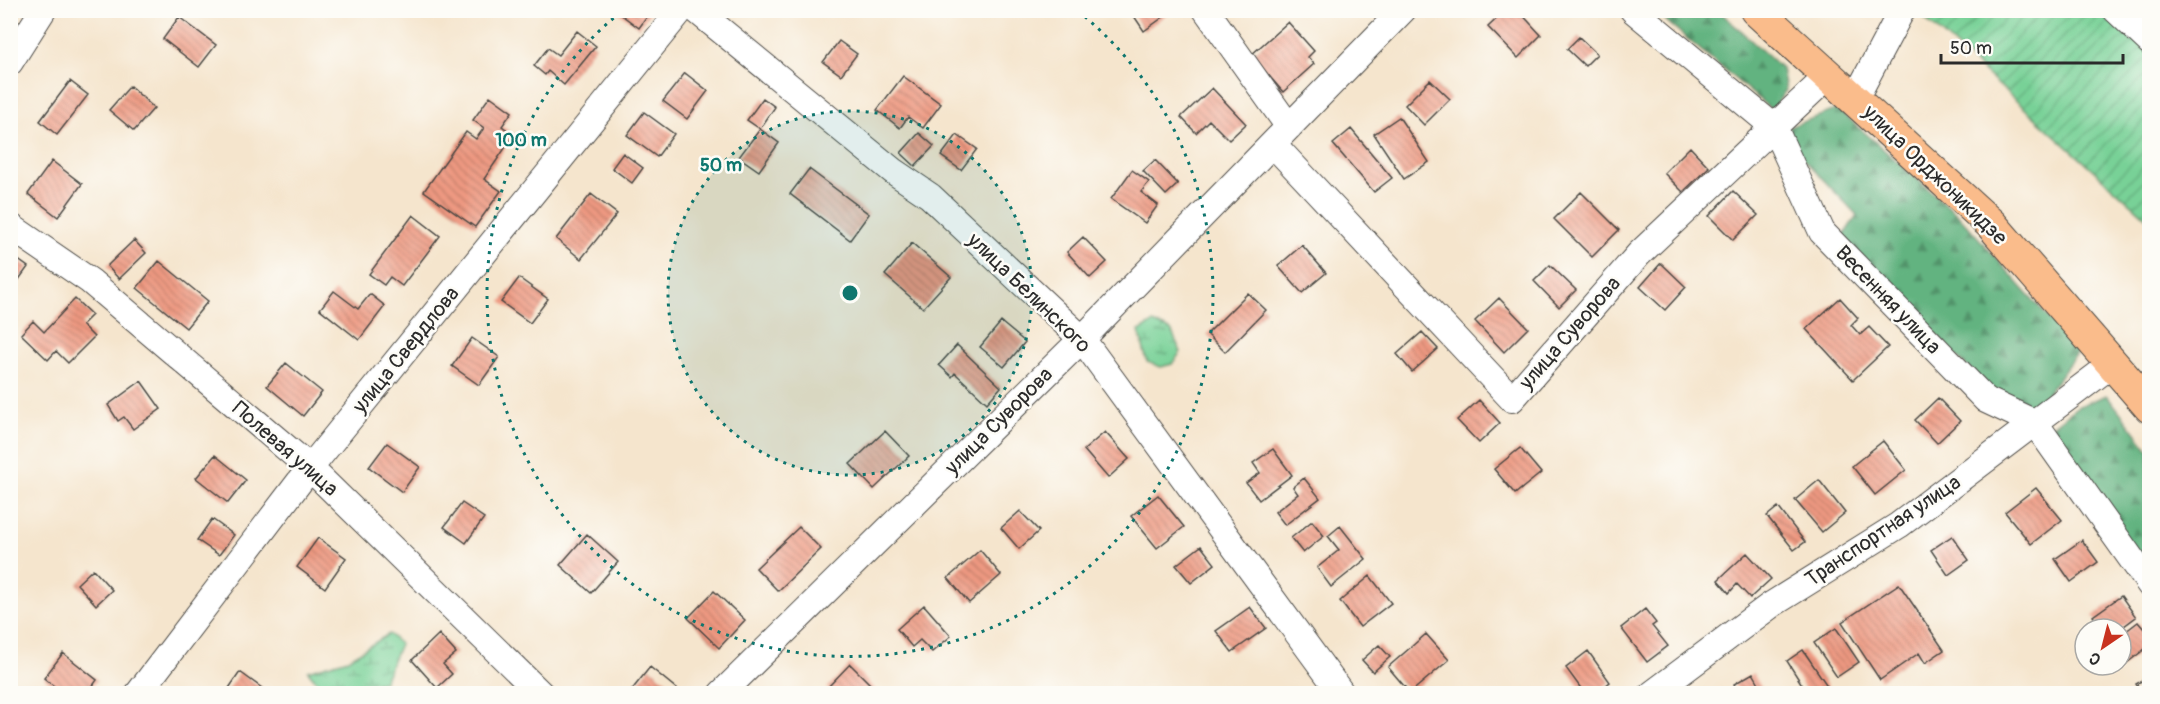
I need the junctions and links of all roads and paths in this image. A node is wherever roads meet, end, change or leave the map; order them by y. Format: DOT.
graph roads {
  1 [pos="43,10"];
  2 [pos="681,10"];
  3 [pos="696,10"];
  4 [pos="1206,10"];
  5 [pos="1403,10"];
  6 [pos="1633,10"];
  7 [pos="1756,10"];
  8 [pos="1902,10"];
  9 [pos="2116,10"];
  10 [pos="2150,42"];
  11 [pos="10,62"];
  12 [pos="1829,75"];
  13 [pos="1855,99"];
  14 [pos="1774,127"];
  15 [pos="1281,135"];
  16 [pos="10,226"];
  17 [pos="1082,339"];
  18 [pos="2111,365"];
  19 [pos="2150,407"];
  20 [pos="2035,423"];
  21 [pos="310,468"];
  22 [pos="2150,585"];
  23 [pos="138,693"];
  24 [pos="541,693"];
  25 [pos="721,693"];
  26 [pos="1342,693"];
  27 [pos="1652,693"];
  1 -- 11 [label="street"];
  2 -- 21 [label="street, улица Свердлова"];
  3 -- 17 [label="street, улица Белинского"];
  4 -- 15 [label="street"];
  5 -- 15 [label="street, улица Суворова"];
  6 -- 14 [label="street, Весенняя улица"];
  7 -- 12 [label="main road, улица Орджоникидзе"];
  8 -- 13 [label="street"];
  9 -- 10 [label="street"];
  12 -- 13 [label="main road, улица Орджоникидзе"];
  12 -- 14 [label="street, улица Суворова"];
  13 -- 18 [label="main road, улица Орджоникидзе"];
  14 -- 15 [label="street, улица Суворова"];
  14 -- 20 [label="street, Весенняя улица"];
  15 -- 17 [label="street, улица Суворова"];
  16 -- 21 [label="street, Полевая улица"];
  17 -- 25 [label="street, улица Суворова"];
  17 -- 26 [label="street, улица Белинского"];
  18 -- 19 [label="main road, улица Орджоникидзе"];
  18 -- 20 [label="street, Транспортная улица"];
  20 -- 22 [label="street, Весенняя улица"];
  20 -- 27 [label="street, Транспортная улица"];
  21 -- 23 [label="street, улица Свердлова"];
  21 -- 24 [label="street, Полевая улица"];
}
